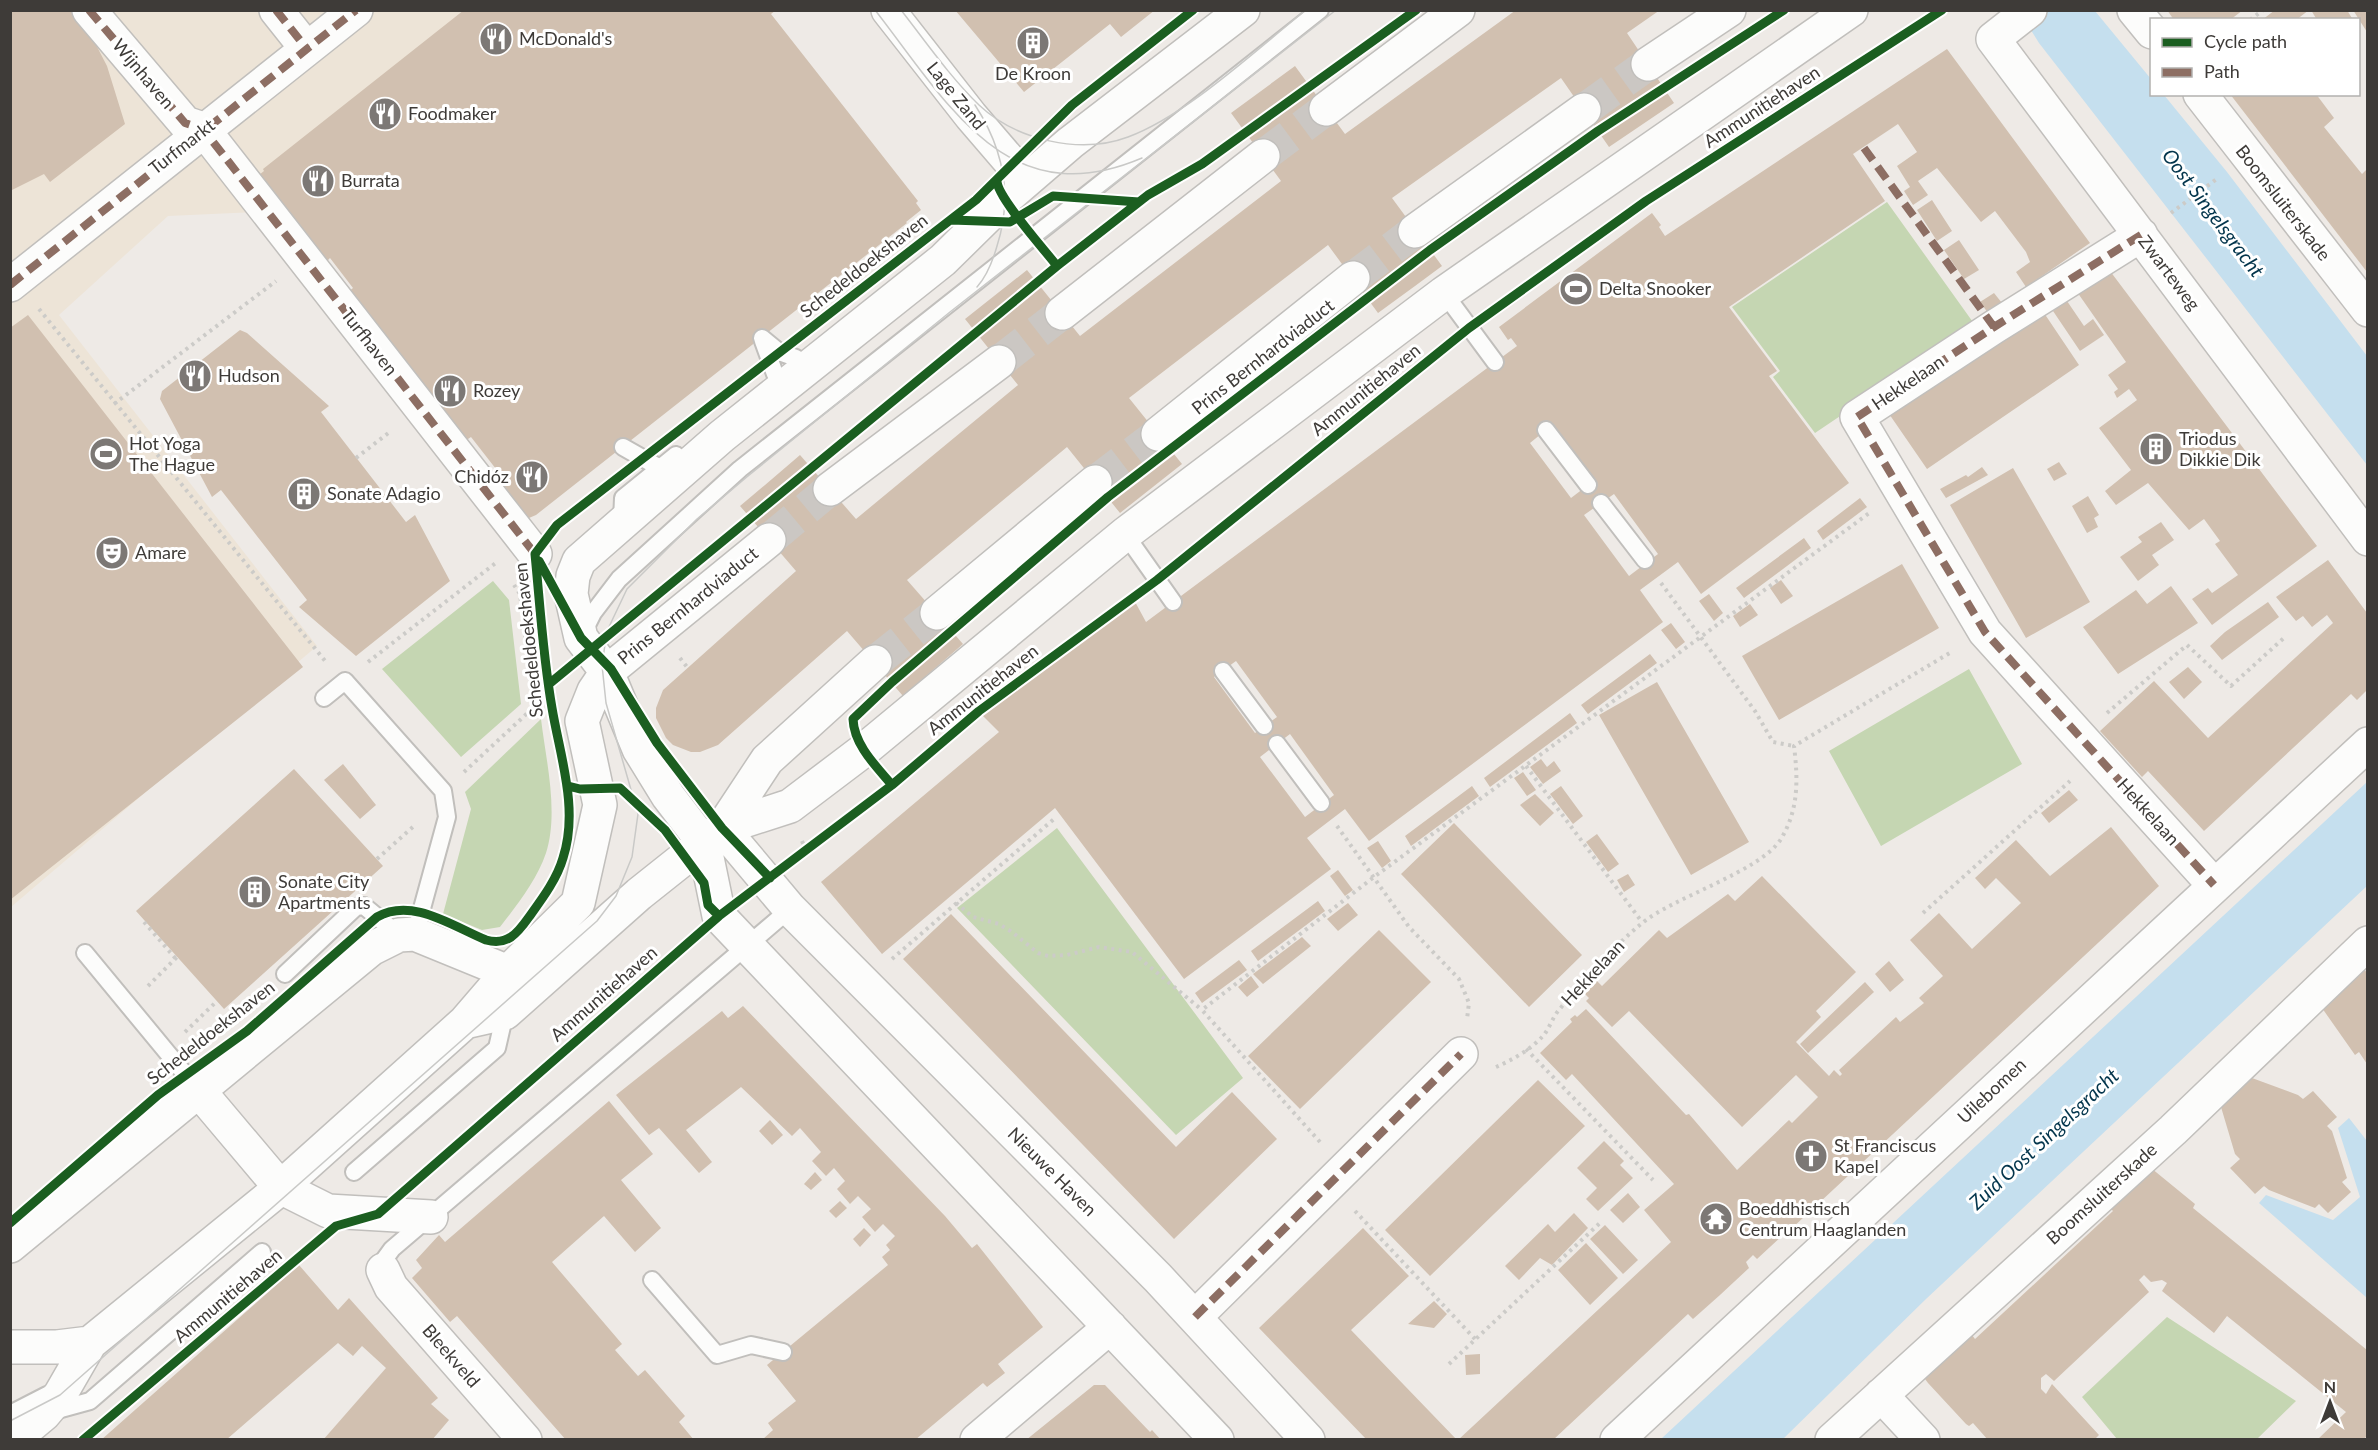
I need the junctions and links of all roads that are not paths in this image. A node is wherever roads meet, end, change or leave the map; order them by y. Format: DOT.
graph roads {
  1 [pos="89,10"];
  2 [pos="276,10"];
  3 [pos="356,10"];
  4 [pos="888,10"];
  5 [pos="1243,10"];
  6 [pos="1320,10"];
  7 [pos="1458,10"];
  8 [pos="1729,10"];
  9 [pos="1851,10"];
  10 [pos="2134,10"];
  11 [pos="2026,14"];
  12 [pos="2150,31"];
  13 [pos="307,49"];
  14 [pos="1658,57"];
  15 [pos="2202,96"];
  16 [pos="1326,109"];
  17 [pos="1584,110"];
  18 [pos="203,129"];
  19 [pos="1263,156"];
  20 [pos="1026,180"];
  21 [pos="2153,227"];
  22 [pos="1416,231"];
  23 [pos="1353,278"];
  24 [pos="14,283"];
  25 [pos="1444,293"];
  26 [pos="2362,293"];
  27 [pos="1062,313"];
  28 [pos="870,318"];
  29 [pos="796,358"];
  30 [pos="999,362"];
  31 [pos="1495,362"];
  32 [pos="775,374"];
  33 [pos="721,428"];
  34 [pos="1546,430"];
  35 [pos="1158,434"];
  36 [pos="660,468"];
  37 [pos="1095,482"];
  38 [pos="640,484"];
  39 [pos="1588,485"];
  40 [pos="830,489"];
  41 [pos="1601,503"];
  42 [pos="622,522"];
  43 [pos="1125,534"];
  44 [pos="2367,538"];
  45 [pos="769,540"];
  46 [pos="530,547"];
  47 [pos="1645,560"];
  48 [pos="1173,602"];
  49 [pos="937,614"];
  50 [pos="581,638"];
  51 [pos="875,662"];
  52 [pos="1223,671"];
  53 [pos="607,672"];
  54 [pos="332,687"];
  55 [pos="582,721"];
  56 [pos="1264,726"];
  57 [pos="1277,744"];
  58 [pos="2367,744"];
  59 [pos="1321,803"];
  60 [pos="713,835"];
  61 [pos="2214,885"];
  62 [pos="790,909"];
  63 [pos="407,934"];
  64 [pos="2367,944"];
  65 [pos="746,946"];
  66 [pos="85,953"];
  67 [pos="508,972"];
  68 [pos="285,974"];
  69 [pos="506,1012"];
  70 [pos="465,1022"];
  71 [pos="1461,1054"];
  72 [pos="199,1092"];
  73 [pos="354,1172"];
  74 [pos="280,1188"];
  75 [pos="431,1217"];
  76 [pos="10,1246"];
  77 [pos="262,1252"];
  78 [pos="383,1270"];
  79 [pos="652,1280"];
  80 [pos="1195,1317"];
  81 [pos="1110,1327"];
  82 [pos="90,1343"];
  83 [pos="10,1347"];
  84 [pos="783,1352"];
  85 [pos="68,1380"];
  86 [pos="1881,1395"];
  87 [pos="10,1414"];
  88 [pos="44,1414"];
  89 [pos="13,1440"];
  90 [pos="525,1440"];
  91 [pos="977,1440"];
  92 [pos="1217,1440"];
  93 [pos="1308,1440"];
  94 [pos="1617,1440"];
  95 [pos="1832,1440"];
  96 [pos="1923,1440"];
  1 -- 18 [label="street, Wijnhaven"];
  2 -- 13 [label="street"];
  3 -- 13 [label="street, Turfmarkt"];
  4 -- 20 [label="street, Lage Zand"];
  5 -- 20 [label="street"];
  6 -- 50 [label="lane"];
  7 -- 16 [label="street"];
  8 -- 14 [label="street"];
  9 -- 25 [label="street, Ammunitiehaven"];
  10 -- 12 [label="street"];
  11 -- 21 [label="street, Zwarteweg"];
  13 -- 18 [label="street, Turfmarkt"];
  15 -- 26 [label="street, Boomsluiterskade"];
  17 -- 22 [label="street"];
  18 -- 24 [label="street, Turfmarkt"];
  18 -- 46 [label="street, Turfhaven"];
  19 -- 27 [label="street"];
  20 -- 28 [label="street"];
  21 -- 44 [label="street, Zwarteweg"];
  21 -- 61 [label="street, Hekkelaan"];
  23 -- 35 [label="street, Prins Bernhardviaduct"];
  25 -- 31 [label="lane"];
  25 -- 43 [label="street, Ammunitiehaven"];
  28 -- 29 [label="lane"];
  28 -- 33 [label="street"];
  29 -- 32 [label="lane"];
  29 -- 32 [label="lane"];
  30 -- 40 [label="street"];
  32 -- 33 [label="lane"];
  33 -- 36 [label="lane"];
  33 -- 42 [label="street"];
  34 -- 39 [label="lane"];
  36 -- 38 [label="lane"];
  36 -- 38 [label="lane"];
  37 -- 49 [label="street"];
  38 -- 42 [label="lane"];
  41 -- 47 [label="lane"];
  42 -- 50 [label="street"];
  43 -- 48 [label="lane"];
  43 -- 60 [label="street, Ammunitiehaven"];
  45 -- 53 [label="street, Prins Bernhardviaduct"];
  50 -- 53 [label="street"];
  50 -- 55 [label="street, Ammunitiehaven"];
  51 -- 60 [label="street"];
  52 -- 56 [label="lane"];
  53 -- 55 [label="street"];
  53 -- 60 [label="street"];
  54 -- 63 [label="lane"];
  55 -- 67 [label="street, Ammunitiehaven"];
  57 -- 59 [label="lane"];
  58 -- 61 [label="street, Uilebomen"];
  60 -- 62 [label="street, Nieuwe Haven"];
  60 -- 65 [label="street"];
  60 -- 69 [label="street, Ammunitiehaven"];
  61 -- 94 [label="street, Uilebomen"];
  62 -- 65 [label="lane"];
  62 -- 80 [label="street, Nieuwe Haven"];
  63 -- 67 [label="street"];
  63 -- 68 [label="lane"];
  63 -- 72 [label="street, Schedeldoekshaven"];
  64 -- 86 [label="street, Boomsluiterskade"];
  65 -- 75 [label="lane"];
  65 -- 81 [label="street"];
  66 -- 72 [label="lane"];
  67 -- 70 [label="street, Ammunitiehaven"];
  69 -- 70 [label="street, Ammunitiehaven"];
  69 -- 73 [label="lane"];
  70 -- 74 [label="street, Ammunitiehaven"];
  71 -- 80 [label="street"];
  72 -- 74 [label="street"];
  72 -- 76 [label="street, Schedeldoekshaven"];
  74 -- 75 [label="street"];
  74 -- 82 [label="street, Ammunitiehaven"];
  75 -- 78 [label="lane"];
  77 -- 88 [label="lane"];
  78 -- 90 [label="street, Bleekveld"];
  79 -- 84 [label="lane"];
  80 -- 93 [label="street, Nieuwe Haven"];
  81 -- 91 [label="street"];
  81 -- 92 [label="street"];
  82 -- 83 [label="street"];
  82 -- 85 [label="street, Ammunitiehaven"];
  85 -- 87 [label="lane"];
  85 -- 88 [label="street, Ammunitiehaven"];
  86 -- 95 [label="street, Boomsluiterskade"];
  86 -- 96 [label="street"];
  88 -- 89 [label="street, Ammunitiehaven"];
}
